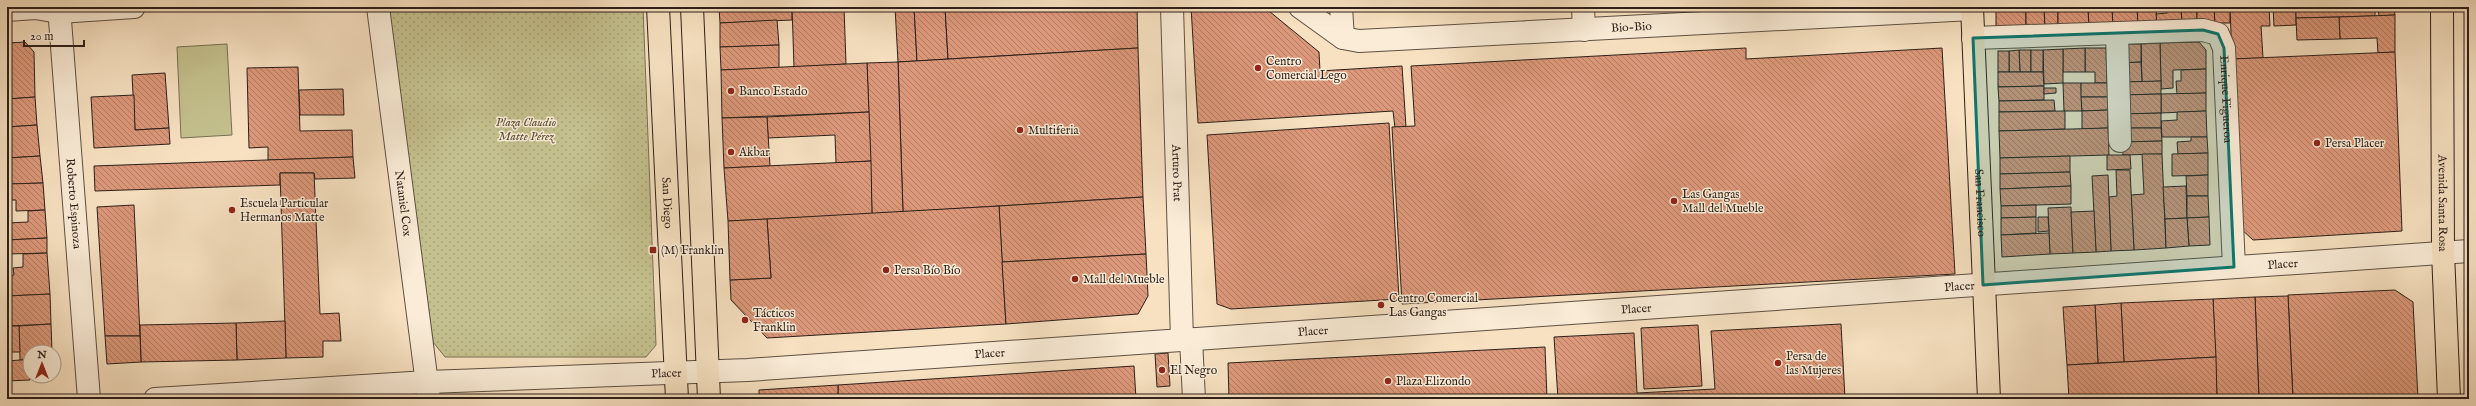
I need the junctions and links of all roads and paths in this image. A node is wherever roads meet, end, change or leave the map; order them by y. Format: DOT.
graph roads {
  1 [pos="134,7"];
  2 [pos="378,7"];
  3 [pos="658,7"];
  4 [pos="692,7"];
  5 [pos="1172,7"];
  6 [pos="1300,7"];
  7 [pos="1341,7"];
  8 [pos="1583,7"];
  9 [pos="2442,7"];
  10 [pos="1972,8"];
  11 [pos="59,9"];
  12 [pos="7,10"];
  13 [pos="7,24"];
  14 [pos="1584,30"];
  15 [pos="2117,33"];
  16 [pos="1343,38"];
  17 [pos="1973,38"];
  18 [pos="2120,141"];
  19 [pos="2469,251"];
  20 [pos="2444,252"];
  21 [pos="2234,267"];
  22 [pos="1983,285"];
  23 [pos="1186,339"];
  24 [pos="708,372"];
  25 [pos="675,374"];
  26 [pos="428,390"];
  27 [pos="309,394"];
  28 [pos="89,399"];
  29 [pos="155,399"];
  30 [pos="677,399"];
  31 [pos="709,399"];
  32 [pos="1194,399"];
  33 [pos="1989,399"];
  34 [pos="2449,399"];
  1 -- 11 [label="street"];
  2 -- 26 [label="street, Nataniel Cox"];
  3 -- 25 [label="main road, San Diego"];
  4 -- 24 [label="main road"];
  5 -- 23 [label="street, Arturo Prat"];
  6 -- 16 [label="street, Bio-Bio"];
  7 -- 16 [label="street"];
  8 -- 14 [label="street"];
  9 -- 20 [label="main road, Avenida Santa Rosa"];
  10 -- 14 [label="street, Bio-Bio"];
  10 -- 17 [label="main road, San Francisco"];
  11 -- 12 [label="street"];
  11 -- 13 [label="street"];
  11 -- 28 [label="street, Roberto Espinoza"];
  14 -- 16 [label="street, Bio-Bio"];
  15 -- 17 [label="street, Enrique Figueroa"];
  15 -- 18 [label="street"];
  15 -- 21 [label="street, Enrique Figueroa"];
  17 -- 22 [label="main road, San Francisco"];
  19 -- 20 [label="street, Placer"];
  20 -- 21 [label="street, Placer"];
  20 -- 34 [label="main road, Avenida Santa Rosa"];
  21 -- 22 [label="street, Placer"];
  22 -- 23 [label="street, Placer"];
  22 -- 33 [label="main road, San Francisco"];
  23 -- 24 [label="street, Placer"];
  23 -- 32 [label="street, Arturo Prat"];
  24 -- 25 [label="street, Placer"];
  24 -- 31 [label="main road"];
  25 -- 26 [label="street, Placer"];
  25 -- 30 [label="main road, San Diego"];
  26 -- 27 [label="street, Placer"];
  27 -- 29 [label="street, Placer"];
}
